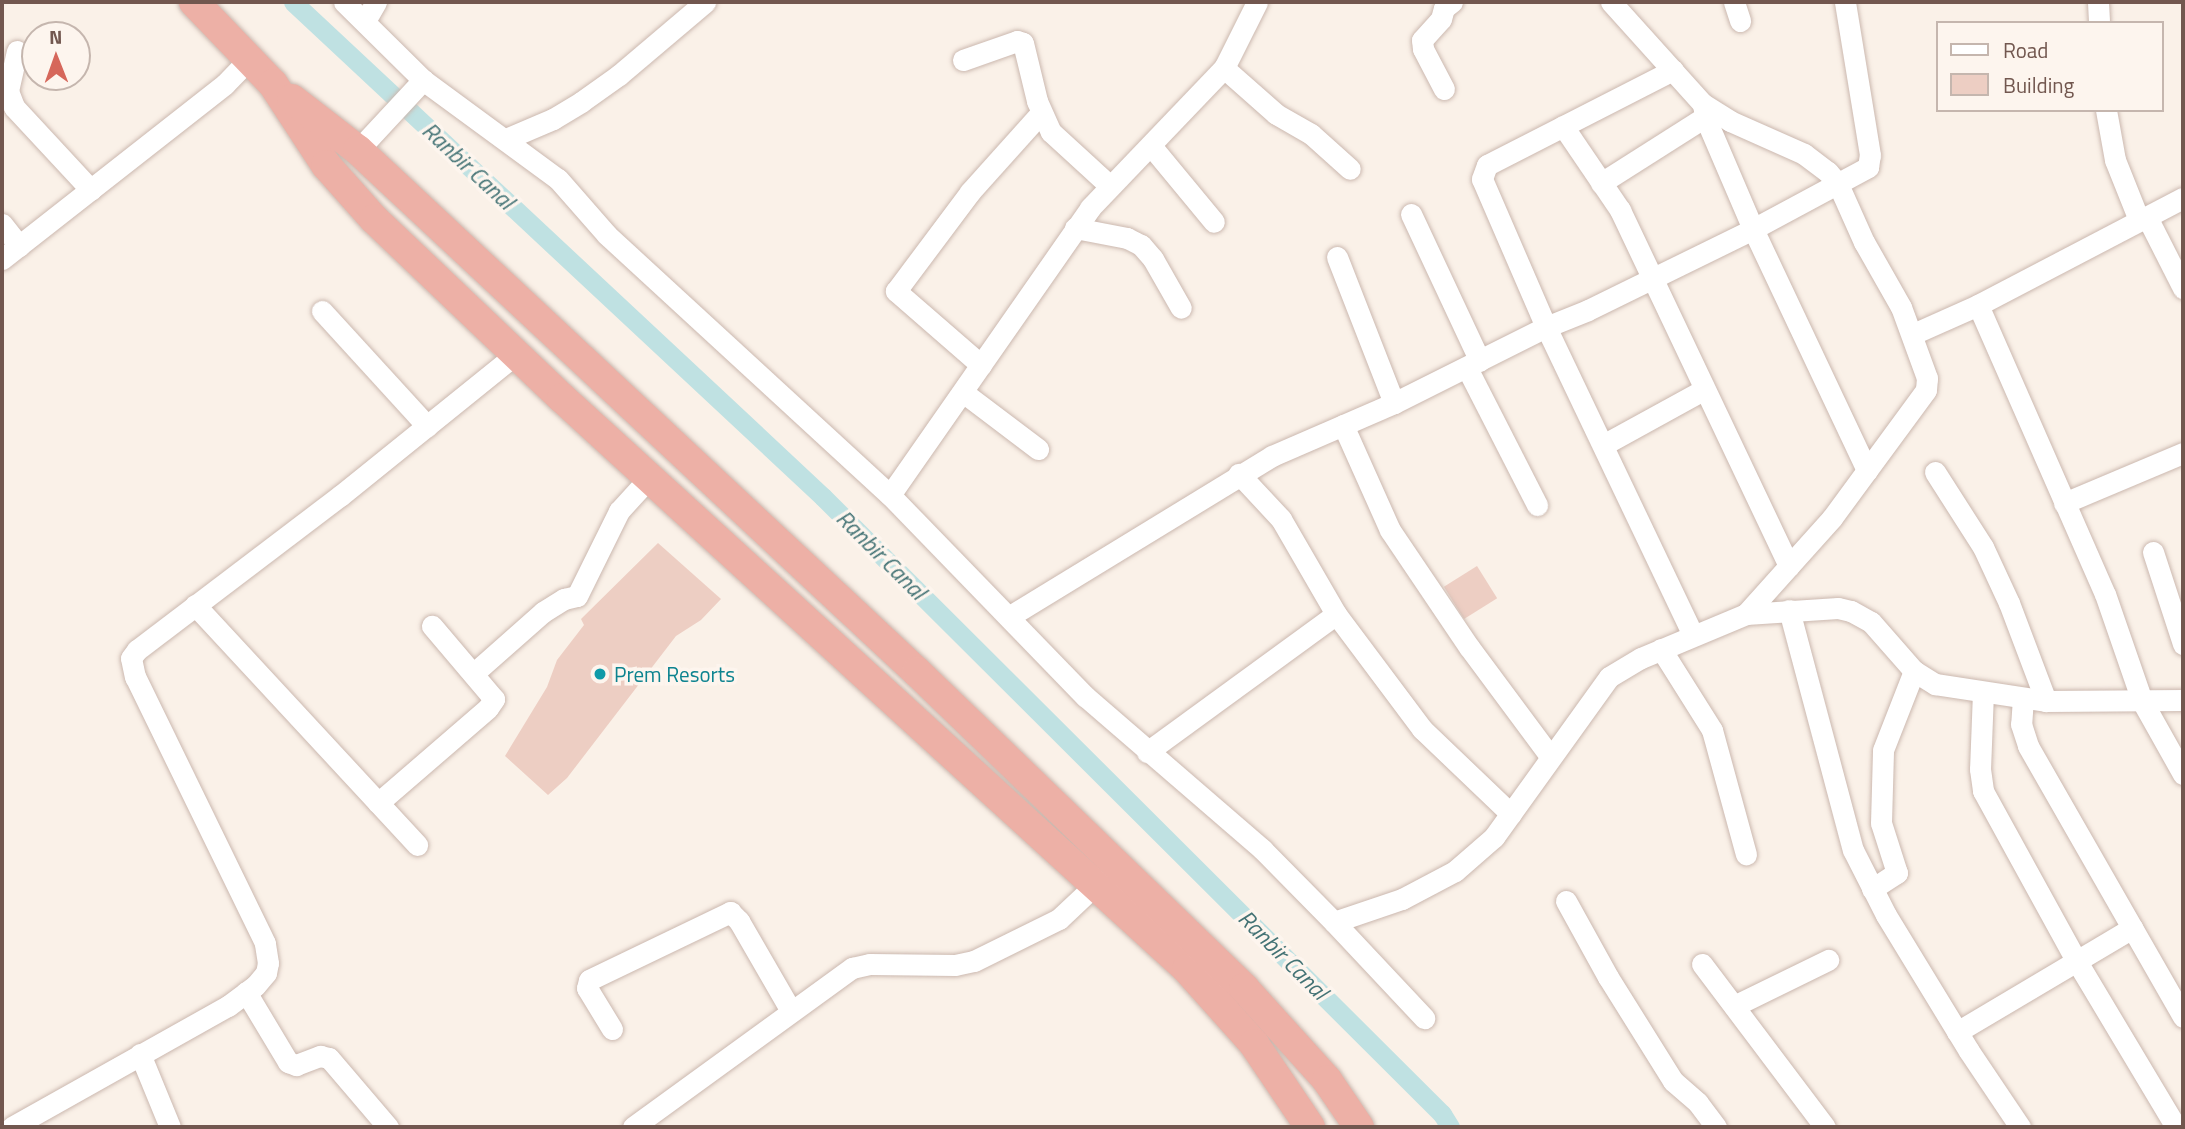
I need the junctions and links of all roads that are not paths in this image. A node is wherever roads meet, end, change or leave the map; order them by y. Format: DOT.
graph roads {
  1 [pos="194,2"];
  2 [pos="344,2"];
  3 [pos="376,2"];
  4 [pos="705,2"];
  5 [pos="1256,2"];
  6 [pos="1611,2"];
  7 [pos="1845,2"];
  8 [pos="2098,2"];
  9 [pos="1446,4"];
  10 [pos="365,21"];
  11 [pos="2099,21"];
  12 [pos="17,51"];
  13 [pos="250,58"];
  14 [pos="963,60"];
  15 [pos="1224,68"];
  16 [pos="1673,70"];
  17 [pos="273,84"];
  18 [pos="416,87"];
  19 [pos="1444,89"];
  20 [pos="1704,111"];
  21 [pos="2106,112"];
  22 [pos="1041,113"];
  23 [pos="1563,126"];
  24 [pos="506,139"];
  25 [pos="1152,146"];
  26 [pos="358,150"];
  27 [pos="1350,169"];
  28 [pos="1601,183"];
  29 [pos="1838,184"];
  30 [pos="1110,186"];
  31 [pos="91,190"];
  32 [pos="2183,198"];
  33 [pos="1411,214"];
  34 [pos="2143,219"];
  35 [pos="1214,222"];
  36 [pos="2,224"];
  37 [pos="1075,228"];
  38 [pos="1753,229"];
  39 [pos="19,246"];
  40 [pos="1337,257"];
  41 [pos="2,259"];
  42 [pos="1650,279"];
  43 [pos="2183,288"];
  44 [pos="1978,305"];
  45 [pos="1181,308"];
  46 [pos="322,312"];
  47 [pos="1546,327"];
  48 [pos="1913,334"];
  49 [pos="516,354"];
  50 [pos="1474,364"];
  51 [pos="981,365"];
  52 [pos="1703,390"];
  53 [pos="964,393"];
  54 [pos="1394,402"];
  55 [pos="1343,425"];
  56 [pos="427,426"];
  57 [pos="1603,445"];
  58 [pos="1038,449"];
  59 [pos="2183,453"];
  60 [pos="1867,470"];
  61 [pos="1935,472"];
  62 [pos="1239,474"];
  63 [pos="649,478"];
  64 [pos="890,495"];
  65 [pos="2064,503"];
  66 [pos="1537,505"];
  67 [pos="2153,552"];
  68 [pos="1788,566"];
  69 [pos="195,605"];
  70 [pos="1789,610"];
  71 [pos="1336,614"];
  72 [pos="1746,614"];
  73 [pos="1010,616"];
  74 [pos="432,626"];
  75 [pos="1693,635"];
  76 [pos="2183,644"];
  77 [pos="1661,649"];
  78 [pos="1914,671"];
  79 [pos="474,673"];
  80 [pos="1983,692"];
  81 [pos="2023,698"];
  82 [pos="2183,700"];
  83 [pos="2046,701"];
  84 [pos="2142,701"];
  85 [pos="1147,752"];
  86 [pos="1550,756"];
  87 [pos="2183,774"];
  88 [pos="378,803"];
  89 [pos="1511,814"];
  90 [pos="417,845"];
  91 [pos="1746,854"];
  92 [pos="1096,884"];
  93 [pos="1872,889"];
  94 [pos="1566,901"];
  95 [pos="1334,922"];
  96 [pos="2132,928"];
  97 [pos="1828,960"];
  98 [pos="2076,960"];
  99 [pos="1702,964"];
  100 [pos="247,992"];
  101 [pos="1734,1006"];
  102 [pos="791,1011"];
  103 [pos="2183,1017"];
  104 [pos="1424,1018"];
  105 [pos="611,1028"];
  106 [pos="1957,1032"];
  107 [pos="139,1054"];
  108 [pos="12,1127"];
  109 [pos="170,1127"];
  110 [pos="388,1127"];
  111 [pos="633,1127"];
  112 [pos="1310,1127"];
  113 [pos="1359,1127"];
  114 [pos="1716,1127"];
  115 [pos="1825,1127"];
  116 [pos="2020,1127"];
  117 [pos="2176,1127"];
  1 -- 13 [label="highway"];
  2 -- 10 [label="street"];
  3 -- 10 [label="street"];
  4 -- 24 [label="street"];
  5 -- 15 [label="street"];
  6 -- 16 [label="street"];
  7 -- 29 [label="street"];
  8 -- 11 [label="street"];
  9 -- 19 [label="street"];
  10 -- 18 [label="street"];
  12 -- 31 [label="street"];
  13 -- 17 [label="highway"];
  13 -- 31 [label="street"];
  14 -- 22 [label="street"];
  15 -- 25 [label="street"];
  15 -- 27 [label="street"];
  16 -- 20 [label="street"];
  16 -- 23 [label="street"];
  17 -- 26 [label="highway"];
  17 -- 49 [label="highway"];
  18 -- 24 [label="street"];
  18 -- 26 [label="street"];
  20 -- 28 [label="street"];
  20 -- 29 [label="street"];
  20 -- 38 [label="street"];
  21 -- 34 [label="street"];
  22 -- 30 [label="street"];
  22 -- 51 [label="street"];
  23 -- 28 [label="street"];
  23 -- 47 [label="street"];
  24 -- 64 [label="street"];
  25 -- 30 [label="street"];
  25 -- 35 [label="street"];
  26 -- 113 [label="highway"];
  28 -- 42 [label="street"];
  29 -- 38 [label="street"];
  29 -- 48 [label="street"];
  30 -- 37 [label="street"];
  31 -- 39 [label="street"];
  32 -- 34 [label="street"];
  33 -- 50 [label="street"];
  34 -- 43 [label="street"];
  34 -- 44 [label="street"];
  36 -- 39 [label="street"];
  37 -- 45 [label="street"];
  37 -- 51 [label="street"];
  38 -- 42 [label="street"];
  38 -- 60 [label="street"];
  39 -- 41 [label="street"];
  40 -- 54 [label="street"];
  42 -- 47 [label="street"];
  42 -- 52 [label="street"];
  44 -- 48 [label="street"];
  44 -- 65 [label="street"];
  46 -- 56 [label="street"];
  47 -- 50 [label="street"];
  47 -- 57 [label="street"];
  48 -- 60 [label="street"];
  49 -- 56 [label="street"];
  49 -- 63 [label="highway"];
  50 -- 54 [label="street"];
  50 -- 66 [label="street"];
  51 -- 53 [label="street"];
  52 -- 57 [label="street"];
  52 -- 68 [label="street"];
  53 -- 58 [label="street"];
  53 -- 64 [label="street"];
  54 -- 55 [label="street"];
  55 -- 62 [label="street"];
  55 -- 86 [label="street"];
  56 -- 69 [label="street"];
  57 -- 75 [label="street"];
  59 -- 65 [label="street"];
  60 -- 68 [label="street"];
  61 -- 83 [label="street"];
  62 -- 71 [label="street"];
  62 -- 73 [label="street"];
  63 -- 79 [label="street"];
  63 -- 92 [label="highway"];
  64 -- 73 [label="street"];
  65 -- 84 [label="street"];
  67 -- 76 [label="street"];
  68 -- 72 [label="street"];
  69 -- 88 [label="street"];
  69 -- 100 [label="street"];
  70 -- 72 [label="street"];
  70 -- 78 [label="street"];
  70 -- 93 [label="street"];
  71 -- 85 [label="street"];
  71 -- 89 [label="street"];
  72 -- 75 [label="street"];
  73 -- 85 [label="street"];
  74 -- 79 [label="street"];
  75 -- 77 [label="street"];
  77 -- 86 [label="street"];
  77 -- 91 [label="street"];
  78 -- 80 [label="street"];
  78 -- 93 [label="street"];
  79 -- 88 [label="street"];
  80 -- 81 [label="street"];
  80 -- 98 [label="street"];
  81 -- 83 [label="street"];
  81 -- 96 [label="street"];
  82 -- 84 [label="street"];
  83 -- 84 [label="street"];
  84 -- 87 [label="street"];
  85 -- 95 [label="street"];
  86 -- 89 [label="street"];
  88 -- 90 [label="street"];
  89 -- 95 [label="street"];
  92 -- 102 [label="street"];
  92 -- 112 [label="highway"];
  93 -- 106 [label="street"];
  94 -- 114 [label="street"];
  95 -- 104 [label="street"];
  96 -- 98 [label="street"];
  96 -- 103 [label="street"];
  97 -- 101 [label="street"];
  98 -- 106 [label="street"];
  98 -- 117 [label="street"];
  99 -- 101 [label="street"];
  100 -- 107 [label="street"];
  100 -- 110 [label="street"];
  101 -- 115 [label="street"];
  102 -- 105 [label="street"];
  102 -- 111 [label="street"];
  106 -- 116 [label="street"];
  107 -- 108 [label="street"];
  107 -- 109 [label="street"];
}
